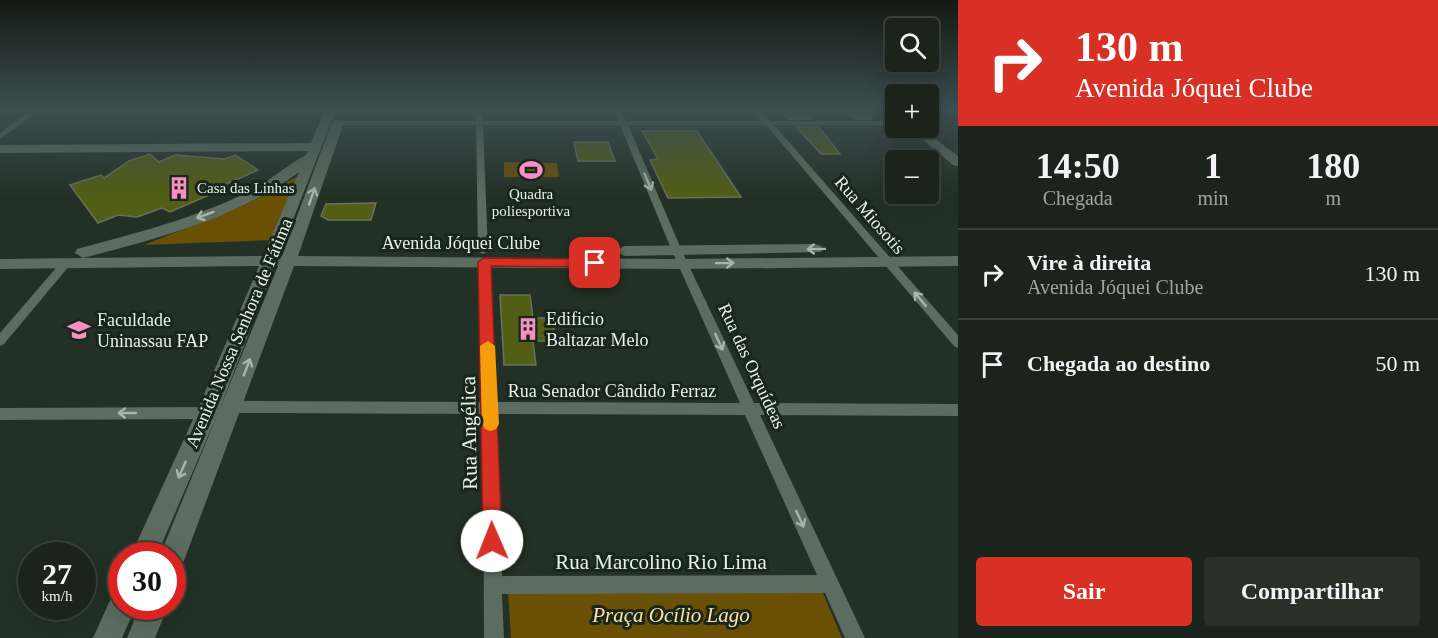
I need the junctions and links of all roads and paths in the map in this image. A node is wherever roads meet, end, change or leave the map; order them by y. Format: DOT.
graph roads {
  1 [pos="319,139"];
  2 [pos="330,139"];
  3 [pos="480,139"];
  4 [pos="630,139"];
  5 [pos="782,139"];
  6 [pos="928,139"];
  7 [pos="943,139"];
  8 [pos="0,149"];
  9 [pos="958,150"];
  10 [pos="313,152"];
  11 [pos="958,162"];
  12 [pos="958,248"];
  13 [pos="0,253"];
  14 [pos="83,253"];
  15 [pos="883,255"];
  16 [pos="281,256"];
  17 [pos="484,257"];
  18 [pos="680,257"];
  19 [pos="958,261"];
  20 [pos="66,263"];
  21 [pos="0,264"];
  22 [pos="0,341"];
  23 [pos="958,344"];
  24 [pos="231,407"];
  25 [pos="750,408"];
  26 [pos="490,410"];
  27 [pos="958,410"];
  28 [pos="207,413"];
  29 [pos="0,414"];
  30 [pos="150,542"];
  31 [pos="178,542"];
  32 [pos="830,584"];
  33 [pos="493,585"];
  34 [pos="115,620"];
  35 [pos="148,620"];
  36 [pos="107,638"];
  37 [pos="141,638"];
  38 [pos="494,638"];
  39 [pos="855,638"];
  1 -- 10 [label="main road, Avenida Nossa Senhora de Fátima"];
  16 -- 2 [label="main road, Avenida Nossa Senhora de Fátima, one-way"];
  3 -- 17 [label="street, Rua Angélica"];
  4 -- 18 [label="street, Rua das Orquídeas, one-way"];
  5 -- 15 [label="street, Rua Miosotis"];
  6 -- 11 [label="main road"];
  7 -- 9 [label="main road"];
  8 -- 10 [label="main road"];
  10 -- 14 [label="main road, one-way"];
  10 -- 16 [label="main road, Avenida Nossa Senhora de Fátima"];
  12 -- 15 [label="main road, Avenida Jóquei Clube"];
  13 -- 14 [label="main road, Avenida Jóquei Clube"];
  14 -- 16 [label="main road, Avenida Jóquei Clube"];
  15 -- 18 [label="main road, Avenida Jóquei Clube"];
  15 -- 19 [label="main road, Avenida Jóquei Clube"];
  23 -- 15 [label="street, Rua Miosotis, one-way"];
  16 -- 17 [label="main road, Avenida Jóquei Clube"];
  16 -- 20 [label="main road, Avenida Jóquei Clube"];
  24 -- 16 [label="main road, Avenida Nossa Senhora de Fátima, one-way"];
  16 -- 28 [label="main road, Avenida Nossa Senhora de Fátima"];
  17 -- 18 [label="main road, Avenida Jóquei Clube"];
  17 -- 26 [label="street, Rua Angélica"];
  18 -- 25 [label="street, Rua das Orquídeas, one-way"];
  20 -- 21 [label="main road, Avenida Jóquei Clube"];
  20 -- 22 [label="street"];
  24 -- 26 [label="street, Rua Senador Cândido Ferraz"];
  24 -- 31 [label="main road, Avenida Nossa Senhora de Fátima"];
  25 -- 26 [label="street, Rua Senador Cândido Ferraz"];
  25 -- 27 [label="street, Rua Senador Cândido Ferraz"];
  25 -- 32 [label="street, Rua das Orquídeas, one-way"];
  26 -- 33 [label="street, Rua Angélica"];
  28 -- 29 [label="street, one-way"];
  28 -- 30 [label="main road, Avenida Nossa Senhora de Fátima, one-way"];
  32 -- 33 [label="street, Rua Marcolino Rio Lima"];
  32 -- 39 [label="street, Rua das Orquídeas"];
  33 -- 38 [label="street, Rua Angélica"];
  34 -- 36 [label="main road"];
  35 -- 37 [label="main road"];
}
